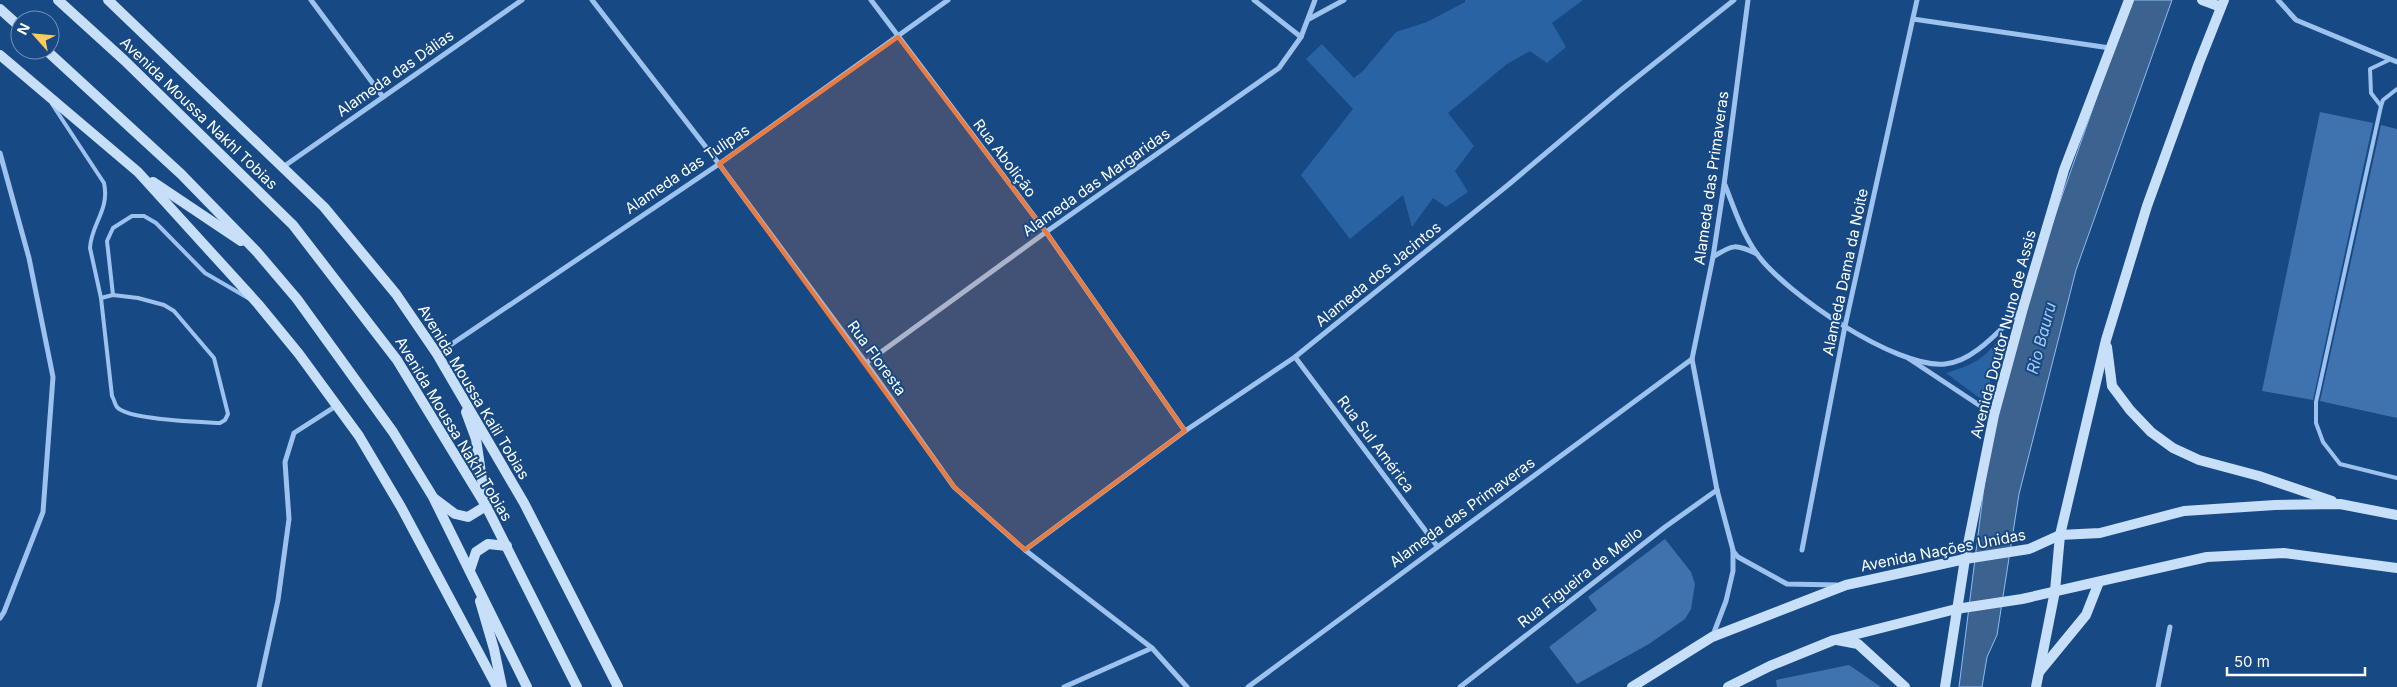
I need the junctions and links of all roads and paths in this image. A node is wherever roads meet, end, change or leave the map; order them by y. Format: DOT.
graph roads {
  1 [pos="58,0"];
  2 [pos="108,0"];
  3 [pos="311,0"];
  4 [pos="522,0"];
  5 [pos="592,0"];
  6 [pos="871,0"];
  7 [pos="948,0"];
  8 [pos="1254,0"];
  9 [pos="1316,0"];
  10 [pos="1344,0"];
  11 [pos="1734,0"];
  12 [pos="1748,0"];
  13 [pos="1917,0"];
  14 [pos="2129,0"];
  15 [pos="2202,0"];
  16 [pos="2278,0"];
  17 [pos="2223,3"];
  18 [pos="0,9"];
  19 [pos="10,18"];
  20 [pos="1308,19"];
  21 [pos="1914,19"];
  22 [pos="898,37"];
  23 [pos="1301,38"];
  24 [pos="2110,48"];
  25 [pos="0,55"];
  26 [pos="57,60"];
  27 [pos="2389,60"];
  28 [pos="2397,62"];
  29 [pos="2397,89"];
  30 [pos="45,92"];
  31 [pos="383,97"];
  32 [pos="2381,106"];
  33 [pos="0,153"];
  34 [pos="719,164"];
  35 [pos="282,167"];
  36 [pos="138,172"];
  37 [pos="1724,185"];
  38 [pos="1046,232"];
  39 [pos="256,252"];
  40 [pos="1757,254"];
  41 [pos="1713,256"];
  42 [pos="114,295"];
  43 [pos="101,298"];
  44 [pos="258,304"];
  45 [pos="2023,308"];
  46 [pos="1845,326"];
  47 [pos="2106,340"];
  48 [pos="437,354"];
  49 [pos="1295,357"];
  50 [pos="1906,357"];
  51 [pos="1692,359"];
  52 [pos="866,363"];
  53 [pos="458,389"];
  54 [pos="336,406"];
  55 [pos="1994,415"];
  56 [pos="1185,431"];
  57 [pos="2397,478"];
  58 [pos="1717,490"];
  59 [pos="433,497"];
  60 [pos="2340,504"];
  61 [pos="486,506"];
  62 [pos="2397,515"];
  63 [pos="2060,535"];
  64 [pos="507,546"];
  65 [pos="1436,546"];
  66 [pos="1025,550"];
  67 [pos="1733,550"];
  68 [pos="1802,550"];
  69 [pos="1970,558"];
  70 [pos="469,568"];
  71 [pos="2397,568"];
  72 [pos="2099,582"];
  73 [pos="1846,585"];
  74 [pos="2054,591"];
  75 [pos="1959,609"];
  76 [pos="0,618"];
  77 [pos="2170,627"];
  78 [pos="1712,637"];
  79 [pos="1834,640"];
  80 [pos="1152,648"];
  81 [pos="2039,672"];
  82 [pos="577,686"];
  83 [pos="259,687"];
  84 [pos="497,687"];
  85 [pos="502,687"];
  86 [pos="527,687"];
  87 [pos="618,687"];
  88 [pos="1064,687"];
  89 [pos="1187,687"];
  90 [pos="1248,687"];
  91 [pos="1460,687"];
  92 [pos="1632,687"];
  93 [pos="1728,687"];
  94 [pos="1905,687"];
  95 [pos="1945,687"];
  96 [pos="2036,687"];
  97 [pos="2158,687"];
  1 -- 61 [label="main road, Avenida Moussa Nakhl Tobias"];
  2 -- 35 [label="main road, Avenida Moussa Kalil Tobias"];
  3 -- 31 [label="street"];
  4 -- 31 [label="street, Alameda das Dálias"];
  5 -- 34 [label="street, Rua Floresta"];
  6 -- 22 [label="street, Rua Abolição"];
  7 -- 22 [label="street, Alameda das Tulipas"];
  8 -- 23 [label="street"];
  9 -- 20 [label="street, Alameda das Margaridas"];
  10 -- 20 [label="street"];
  11 -- 49 [label="street, Alameda dos Jacintos"];
  12 -- 37 [label="street, Alameda das Primaveras"];
  13 -- 21 [label="street, Alameda Dama da Noite"];
  14 -- 24 [label="main road, Avenida Doutor Nuno de Assis"];
  15 -- 17 [label="main road"];
  16 -- 27 [label="street"];
  17 -- 47 [label="main road"];
  18 -- 19 [label="main road"];
  20 -- 23 [label="street, Alameda das Margaridas"];
  21 -- 24 [label="street"];
  21 -- 46 [label="street, Alameda Dama da Noite"];
  22 -- 34 [label="street, Alameda das Tulipas"];
  22 -- 38 [label="street, Rua Abolição"];
  23 -- 38 [label="street, Alameda das Margaridas"];
  24 -- 45 [label="main road, Avenida Doutor Nuno de Assis"];
  25 -- 30 [label="main road"];
  26 -- 39 [label="main road"];
  27 -- 28 [label="street"];
  27 -- 32 [label="lane"];
  29 -- 32 [label="lane"];
  30 -- 36 [label="main road"];
  30 -- 43 [label="lane"];
  31 -- 35 [label="street, Alameda das Dálias"];
  32 -- 57 [label="lane"];
  33 -- 76 [label="street"];
  34 -- 48 [label="street, Alameda das Tulipas"];
  34 -- 52 [label="street, Rua Floresta"];
  35 -- 48 [label="main road, Avenida Moussa Kalil Tobias"];
  36 -- 39 [label="main road"];
  36 -- 44 [label="main road"];
  37 -- 40 [label="street"];
  37 -- 41 [label="street, Alameda das Primaveras"];
  38 -- 52 [label="street, Alameda das Margaridas"];
  38 -- 56 [label="street, Rua Abolição"];
  39 -- 59 [label="main road"];
  40 -- 41 [label="street"];
  40 -- 46 [label="street"];
  41 -- 51 [label="street, Alameda das Primaveras"];
  42 -- 43 [label="lane"];
  42 -- 43 [label="lane"];
  42 -- 44 [label="lane"];
  44 -- 54 [label="main road"];
  45 -- 50 [label="street"];
  45 -- 55 [label="main road, Avenida Doutor Nuno de Assis"];
  46 -- 50 [label="street"];
  46 -- 68 [label="street, Alameda Dama da Noite"];
  47 -- 60 [label="main road"];
  47 -- 63 [label="main road"];
  48 -- 53 [label="main road, Avenida Moussa Kalil Tobias"];
  49 -- 56 [label="street, Alameda dos Jacintos"];
  49 -- 65 [label="street, Rua Sul América"];
  50 -- 55 [label="street"];
  51 -- 58 [label="street, Alameda das Primaveras"];
  51 -- 65 [label="street, Alameda das Primaveras"];
  52 -- 66 [label="street, Rua Floresta"];
  53 -- 61 [label="main road"];
  53 -- 87 [label="main road, Avenida Moussa Kalil Tobias"];
  54 -- 83 [label="street"];
  54 -- 84 [label="main road"];
  55 -- 69 [label="main road, Avenida Doutor Nuno de Assis"];
  56 -- 66 [label="street, Alameda dos Jacintos"];
  58 -- 67 [label="street, Alameda das Primaveras"];
  58 -- 91 [label="street, Rua Figueira de Mello"];
  59 -- 61 [label="main road"];
  59 -- 70 [label="main road"];
  60 -- 62 [label="main road, Avenida Nações Unidas"];
  60 -- 63 [label="main road, Avenida Nações Unidas"];
  61 -- 64 [label="main road, Avenida Moussa Nakhl Tobias"];
  63 -- 69 [label="main road, Avenida Nações Unidas"];
  63 -- 74 [label="main road"];
  64 -- 70 [label="main road"];
  64 -- 82 [label="main road, Avenida Moussa Nakhl Tobias"];
  65 -- 90 [label="street, Alameda das Primaveras"];
  66 -- 80 [label="street, Rua Floresta"];
  67 -- 73 [label="street"];
  67 -- 78 [label="street, Alameda das Primaveras"];
  69 -- 73 [label="main road, Avenida Nações Unidas"];
  69 -- 75 [label="main road, Avenida Doutor Nuno de Assis"];
  70 -- 85 [label="main road"];
  70 -- 86 [label="main road"];
  71 -- 72 [label="main road"];
  72 -- 74 [label="main road"];
  72 -- 81 [label="main road"];
  73 -- 78 [label="main road, Avenida Nações Unidas"];
  74 -- 75 [label="main road"];
  74 -- 81 [label="main road"];
  75 -- 79 [label="main road"];
  75 -- 95 [label="main road, Avenida Doutor Nuno de Assis"];
  77 -- 97 [label="street"];
  78 -- 92 [label="main road, Avenida Nações Unidas"];
  79 -- 93 [label="main road"];
  79 -- 94 [label="main road"];
  80 -- 88 [label="street"];
  80 -- 89 [label="street, Rua Floresta"];
  81 -- 96 [label="main road"];
}
